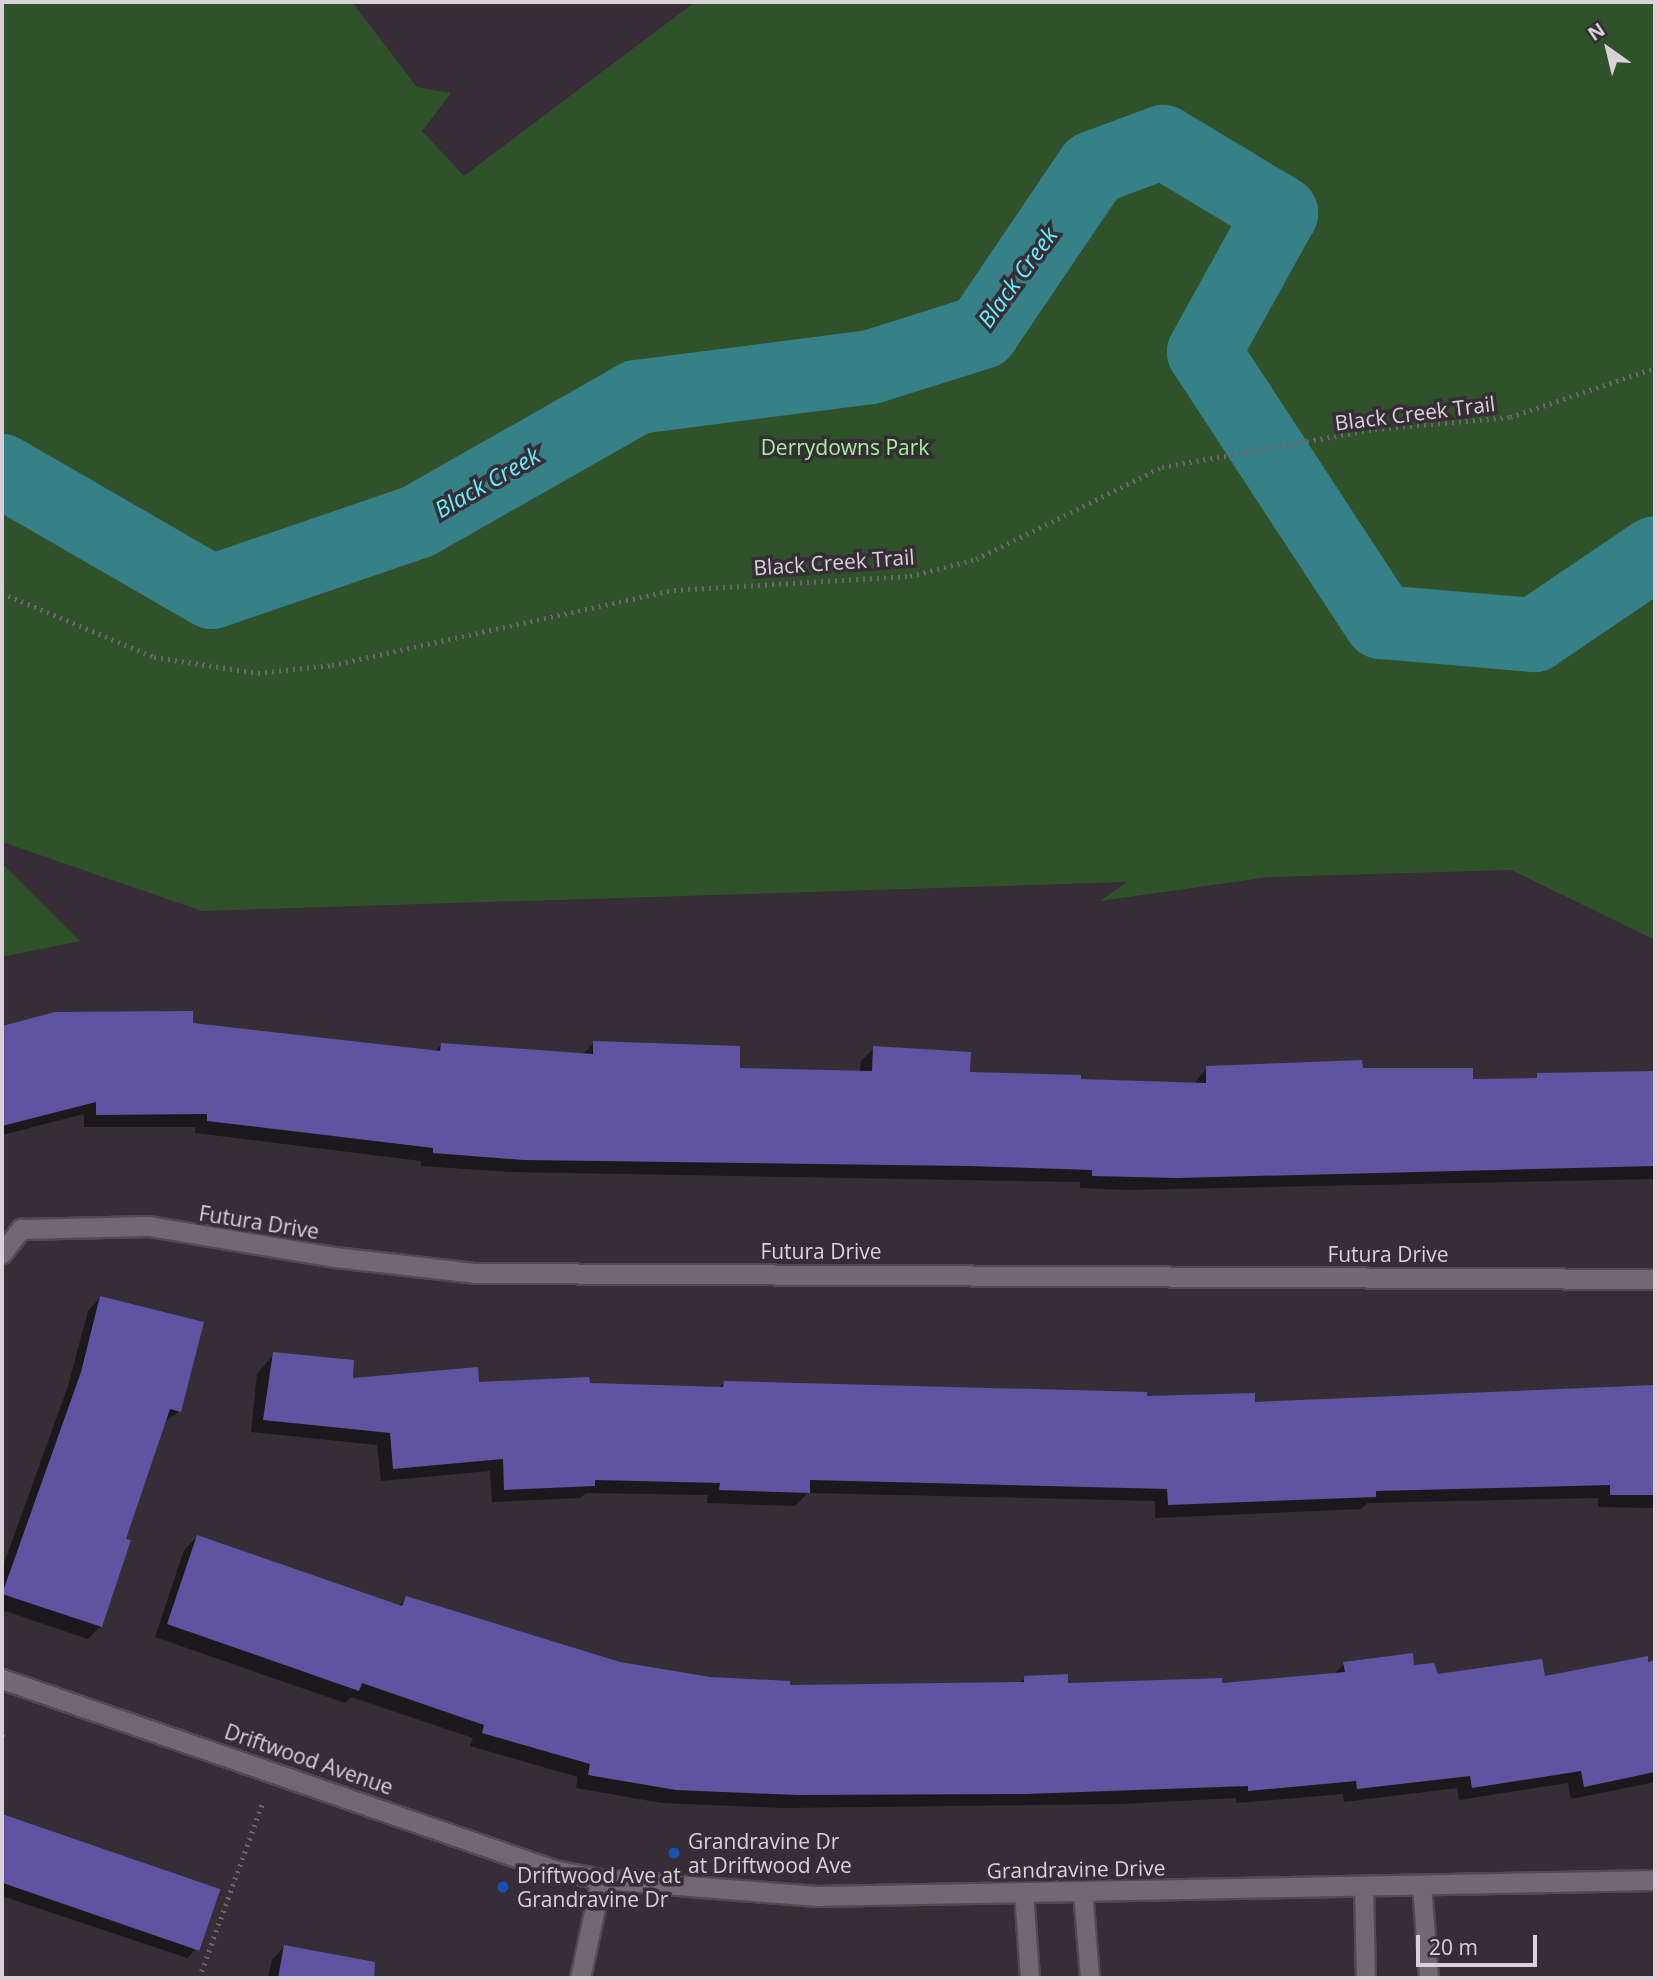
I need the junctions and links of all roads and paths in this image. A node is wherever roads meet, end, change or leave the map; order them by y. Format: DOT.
graph roads {
  1 [pos="1655,368"];
  2 [pos="2,593"];
  3 [pos="2,1253"];
  4 [pos="1655,1279"];
  5 [pos="2,1679"];
  6 [pos="274,1770"];
  7 [pos="601,1879"];
  8 [pos="1655,1880"];
  9 [pos="1422,1885"];
  10 [pos="1364,1886"];
  11 [pos="1083,1891"];
  12 [pos="1024,1892"];
  13 [pos="199,1978"];
  14 [pos="579,1978"];
  15 [pos="1030,1978"];
  16 [pos="1090,1978"];
  17 [pos="1366,1978"];
  18 [pos="1429,1978"];
  1 -- 2 [label="path, Black Creek Trail"];
  3 -- 4 [label="street, Futura Drive"];
  5 -- 6 [label="street, Driftwood Avenue"];
  6 -- 7 [label="street, Driftwood Avenue"];
  6 -- 13 [label="path"];
  7 -- 12 [label="street, Grandravine Drive"];
  7 -- 14 [label="street"];
  8 -- 9 [label="street, Grandravine Drive"];
  9 -- 10 [label="street, Grandravine Drive"];
  9 -- 18 [label="lane"];
  10 -- 11 [label="street, Grandravine Drive"];
  10 -- 17 [label="lane"];
  11 -- 12 [label="street, Grandravine Drive"];
  11 -- 16 [label="lane"];
  12 -- 15 [label="lane"];
}
